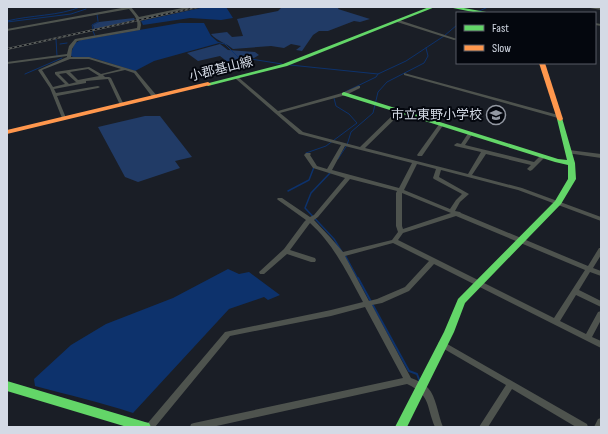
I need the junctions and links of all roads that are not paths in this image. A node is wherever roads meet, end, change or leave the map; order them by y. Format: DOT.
graph roads {
  1 [pos="129,7"];
  2 [pos="192,7"];
  3 [pos="433,7"];
  4 [pos="450,7"];
  5 [pos="591,7"];
  6 [pos="601,9"];
  7 [pos="484,12"];
  8 [pos="139,18"];
  9 [pos="398,21"];
  10 [pos="7,30"];
  11 [pos="455,39"];
  12 [pos="68,56"];
  13 [pos="7,63"];
  14 [pos="542,64"];
  15 [pos="125,68"];
  16 [pos="78,69"];
  17 [pos="67,71"];
  18 [pos="405,74"];
  19 [pos="100,75"];
  20 [pos="237,78"];
  21 [pos="86,81"];
  22 [pos="68,85"];
  23 [pos="360,86"];
  24 [pos="98,87"];
  25 [pos="52,88"];
  26 [pos="89,88"];
  27 [pos="72,92"];
  28 [pos="344,94"];
  29 [pos="55,95"];
  30 [pos="155,97"];
  31 [pos="122,105"];
  32 [pos="400,111"];
  33 [pos="278,112"];
  34 [pos="560,117"];
  35 [pos="64,118"];
  36 [pos="442,124"];
  37 [pos="7,132"];
  38 [pos="471,133"];
  39 [pos="344,144"];
  40 [pos="361,149"];
  41 [pos="484,152"];
  42 [pos="569,152"];
  43 [pos="308,154"];
  44 [pos="420,155"];
  45 [pos="542,156"];
  46 [pos="601,156"];
  47 [pos="415,162"];
  48 [pos="571,163"];
  49 [pos="534,164"];
  50 [pos="439,169"];
  51 [pos="530,169"];
  52 [pos="329,171"];
  53 [pos="469,176"];
  54 [pos="349,177"];
  55 [pos="400,190"];
  56 [pos="280,199"];
  57 [pos="558,202"];
  58 [pos="455,212"];
  59 [pos="310,219"];
  60 [pos="601,220"];
  61 [pos="401,232"];
  62 [pos="522,240"];
  63 [pos="394,241"];
  64 [pos="286,250"];
  65 [pos="601,250"];
  66 [pos="341,255"];
  67 [pos="313,260"];
  68 [pos="433,261"];
  69 [pos="589,269"];
  70 [pos="262,272"];
  71 [pos="601,274"];
  72 [pos="478,284"];
  73 [pos="576,292"];
  74 [pos="601,304"];
  75 [pos="368,305"];
  76 [pos="601,314"];
  77 [pos="555,322"];
  78 [pos="587,338"];
  79 [pos="442,344"];
  80 [pos="601,345"];
  81 [pos="408,380"];
  82 [pos="511,384"];
  83 [pos="421,385"];
  84 [pos="7,386"];
  85 [pos="601,422"];
  86 [pos="145,427"];
  87 [pos="150,427"];
  88 [pos="194,427"];
  89 [pos="401,427"];
  90 [pos="439,427"];
  91 [pos="483,427"];
  92 [pos="584,427"];
  93 [pos="598,427"];
  1 -- 8 [label="street"];
  1 -- 10 [label="street"];
  2 -- 8 [label="street"];
  3 -- 9 [label="street, 小郡基山線"];
  4 -- 7 [label="street"];
  5 -- 6 [label="street"];
  8 -- 12 [label="street"];
  9 -- 11 [label="street"];
  9 -- 20 [label="street, 小郡基山線"];
  12 -- 13 [label="street"];
  12 -- 15 [label="street"];
  12 -- 25 [label="street"];
  14 -- 34 [label="street"];
  15 -- 19 [label="street"];
  15 -- 30 [label="street"];
  16 -- 17 [label="street"];
  16 -- 19 [label="street"];
  16 -- 21 [label="street"];
  17 -- 21 [label="street"];
  17 -- 22 [label="street"];
  18 -- 34 [label="street"];
  19 -- 21 [label="street"];
  20 -- 30 [label="street, 小郡基山線"];
  20 -- 33 [label="street"];
  21 -- 22 [label="street"];
  21 -- 26 [label="street"];
  21 -- 31 [label="street"];
  22 -- 25 [label="street"];
  22 -- 27 [label="street"];
  23 -- 28 [label="street"];
  24 -- 26 [label="street"];
  25 -- 29 [label="street"];
  26 -- 27 [label="street"];
  27 -- 29 [label="street"];
  28 -- 32 [label="street"];
  28 -- 33 [label="street"];
  29 -- 35 [label="street"];
  30 -- 31 [label="street, 小郡基山線"];
  31 -- 35 [label="street, 小郡基山線"];
  32 -- 36 [label="street"];
  32 -- 40 [label="street"];
  33 -- 39 [label="street"];
  34 -- 42 [label="street"];
  35 -- 37 [label="street, 小郡基山線"];
  36 -- 38 [label="street"];
  36 -- 44 [label="street"];
  38 -- 41 [label="street"];
  38 -- 45 [label="street"];
  39 -- 40 [label="street"];
  39 -- 52 [label="street"];
  40 -- 47 [label="street"];
  41 -- 49 [label="street"];
  41 -- 53 [label="street"];
  42 -- 46 [label="street"];
  42 -- 48 [label="street"];
  43 -- 52 [label="street"];
  45 -- 48 [label="street"];
  45 -- 49 [label="street"];
  47 -- 50 [label="street"];
  47 -- 55 [label="street"];
  48 -- 57 [label="street"];
  49 -- 51 [label="street"];
  50 -- 53 [label="street"];
  50 -- 58 [label="street"];
  52 -- 54 [label="street"];
  53 -- 57 [label="street"];
  54 -- 55 [label="street"];
  54 -- 59 [label="street"];
  55 -- 58 [label="street"];
  55 -- 61 [label="street"];
  56 -- 59 [label="street"];
  57 -- 60 [label="street"];
  57 -- 62 [label="street"];
  58 -- 61 [label="street"];
  58 -- 62 [label="street"];
  59 -- 64 [label="street"];
  59 -- 66 [label="street"];
  61 -- 63 [label="street"];
  62 -- 69 [label="street"];
  62 -- 72 [label="street"];
  63 -- 66 [label="street"];
  63 -- 68 [label="street"];
  64 -- 67 [label="street"];
  64 -- 70 [label="street"];
  65 -- 69 [label="street"];
  66 -- 75 [label="street"];
  68 -- 72 [label="street"];
  68 -- 75 [label="street"];
  69 -- 71 [label="street"];
  69 -- 73 [label="street"];
  72 -- 77 [label="street"];
  72 -- 79 [label="street"];
  73 -- 74 [label="street"];
  73 -- 77 [label="street"];
  75 -- 81 [label="street"];
  75 -- 87 [label="street"];
  76 -- 78 [label="street"];
  77 -- 78 [label="street"];
  78 -- 80 [label="street"];
  79 -- 82 [label="street"];
  79 -- 83 [label="street"];
  81 -- 83 [label="street"];
  81 -- 88 [label="street"];
  82 -- 91 [label="street"];
  82 -- 92 [label="street"];
  83 -- 89 [label="street"];
  83 -- 90 [label="street"];
  84 -- 86 [label="street"];
  85 -- 93 [label="street"];
}
